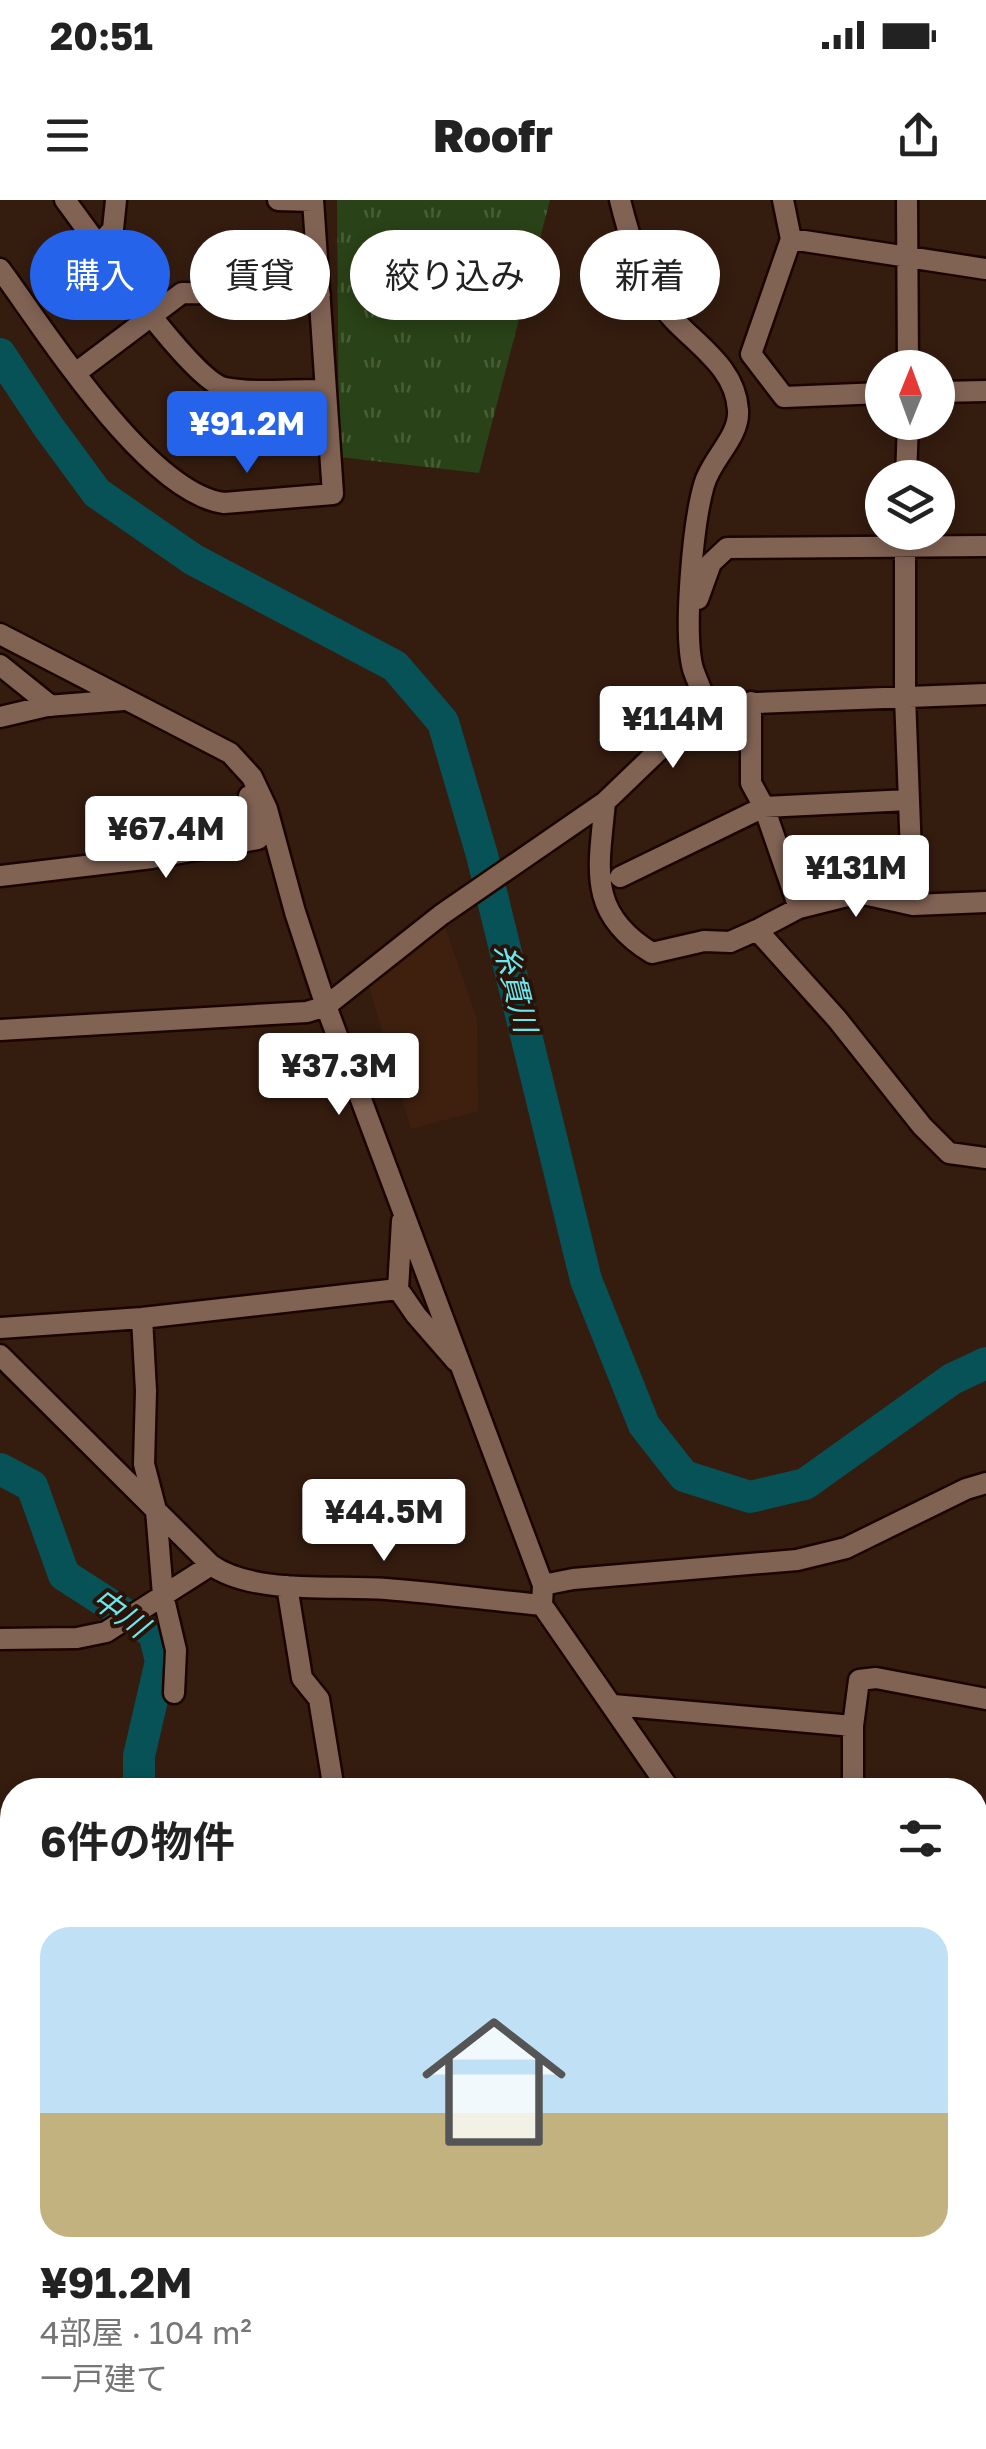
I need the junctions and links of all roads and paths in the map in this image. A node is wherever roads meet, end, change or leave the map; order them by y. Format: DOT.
graph roads {
  1 [pos="65,200"];
  2 [pos="116,200"];
  3 [pos="278,200"];
  4 [pos="313,200"];
  5 [pos="620,200"];
  6 [pos="782,200"];
  7 [pos="907,200"];
  8 [pos="88,230"];
  9 [pos="112,230"];
  10 [pos="315,230"];
  11 [pos="791,239"];
  12 [pos="907,258"];
  13 [pos="0,269"];
  14 [pos="986,269"];
  15 [pos="147,320"];
  16 [pos="155,320"];
  17 [pos="322,320"];
  18 [pos="908,350"];
  19 [pos="76,372"];
  20 [pos="326,390"];
  21 [pos="986,391"];
  22 [pos="955,392"];
  23 [pos="865,395"];
  24 [pos="865,542"];
  25 [pos="955,544"];
  26 [pos="986,546"];
  27 [pos="904,550"];
  28 [pos="690,620"];
  29 [pos="0,634"];
  30 [pos="0,665"];
  31 [pos="986,694"];
  32 [pos="905,697"];
  33 [pos="126,700"];
  34 [pos="752,702"];
  35 [pos="706,705"];
  36 [pos="51,706"];
  37 [pos="0,717"];
  38 [pos="259,792"];
  39 [pos="908,800"];
  40 [pos="604,802"];
  41 [pos="764,807"];
  42 [pos="0,863"];
  43 [pos="0,876"];
  44 [pos="620,877"];
  45 [pos="986,902"];
  46 [pos="912,905"];
  47 [pos="799,908"];
  48 [pos="757,930"];
  49 [pos="326,1006"];
  50 [pos="0,1030"];
  51 [pos="986,1158"];
  52 [pos="402,1212"];
  53 [pos="398,1288"];
  54 [pos="142,1318"];
  55 [pos="0,1328"];
  56 [pos="0,1354"];
  57 [pos="464,1370"];
  58 [pos="986,1483"];
  59 [pos="156,1510"];
  60 [pos="211,1564"];
  61 [pos="287,1586"];
  62 [pos="163,1595"];
  63 [pos="542,1595"];
  64 [pos="0,1639"];
  65 [pos="174,1694"];
  66 [pos="986,1699"];
  67 [pos="613,1705"];
  68 [pos="853,1726"];
  69 [pos="332,1778"];
  70 [pos="662,1778"];
  71 [pos="853,1778"];
  1 -- 8 [label="street"];
  2 -- 9 [label="street"];
  3 -- 4 [label="street"];
  4 -- 10 [label="street"];
  5 -- 28 [label="street"];
  6 -- 11 [label="street"];
  7 -- 12 [label="street"];
  11 -- 12 [label="street"];
  11 -- 23 [label="street"];
  12 -- 14 [label="street"];
  12 -- 18 [label="street"];
  13 -- 19 [label="street"];
  15 -- 19 [label="street"];
  16 -- 20 [label="street"];
  17 -- 20 [label="street"];
  19 -- 20 [label="street"];
  21 -- 22 [label="street"];
  24 -- 28 [label="street"];
  25 -- 26 [label="street"];
  27 -- 32 [label="street"];
  28 -- 35 [label="street"];
  29 -- 33 [label="street"];
  30 -- 36 [label="street"];
  31 -- 32 [label="street"];
  32 -- 34 [label="street"];
  32 -- 39 [label="street"];
  33 -- 36 [label="street"];
  33 -- 38 [label="street"];
  34 -- 35 [label="street"];
  34 -- 41 [label="street"];
  35 -- 40 [label="street"];
  36 -- 37 [label="street"];
  38 -- 43 [label="street"];
  38 -- 49 [label="street"];
  39 -- 41 [label="street"];
  39 -- 46 [label="street"];
  40 -- 48 [label="street"];
  40 -- 49 [label="street"];
  41 -- 44 [label="street"];
  41 -- 47 [label="street"];
  42 -- 43 [label="street"];
  45 -- 46 [label="street"];
  46 -- 47 [label="street"];
  47 -- 48 [label="street"];
  48 -- 51 [label="street"];
  49 -- 50 [label="street"];
  49 -- 52 [label="street"];
  52 -- 53 [label="street"];
  52 -- 57 [label="street"];
  53 -- 54 [label="street"];
  53 -- 57 [label="street"];
  54 -- 55 [label="street"];
  54 -- 59 [label="street"];
  56 -- 59 [label="street"];
  57 -- 63 [label="street"];
  58 -- 63 [label="street"];
  59 -- 60 [label="street"];
  59 -- 62 [label="street"];
  60 -- 61 [label="street"];
  60 -- 62 [label="street"];
  61 -- 63 [label="street"];
  61 -- 69 [label="street"];
  62 -- 64 [label="street"];
  62 -- 65 [label="street"];
  63 -- 67 [label="street"];
  66 -- 68 [label="street"];
  67 -- 68 [label="street"];
  67 -- 70 [label="street"];
  68 -- 71 [label="street"];
}
